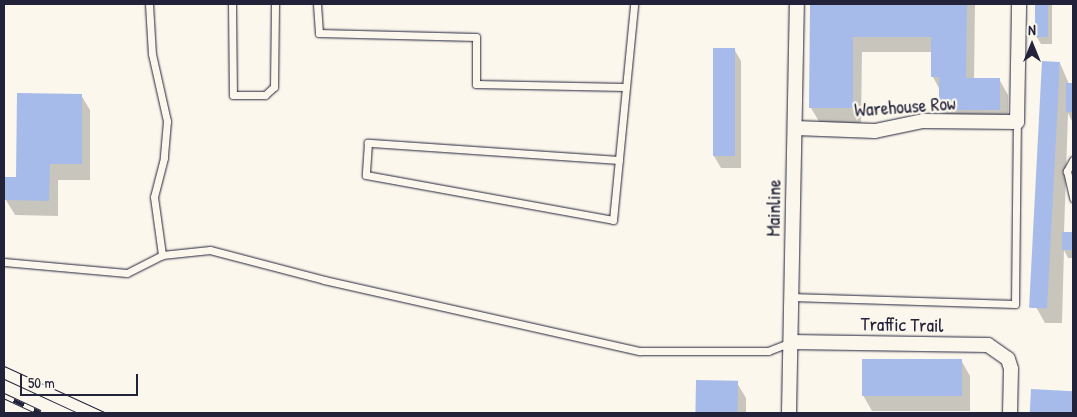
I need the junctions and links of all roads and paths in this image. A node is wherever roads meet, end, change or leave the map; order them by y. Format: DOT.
graph roads {
  1 [pos="149,4"];
  2 [pos="232,4"];
  3 [pos="275,4"];
  4 [pos="317,4"];
  5 [pos="634,4"];
  6 [pos="797,4"];
  7 [pos="1019,4"];
  8 [pos="626,87"];
  9 [pos="1018,122"];
  10 [pos="795,128"];
  11 [pos="619,160"];
  12 [pos="1073,160"];
  13 [pos="1073,198"];
  14 [pos="162,254"];
  15 [pos="4,262"];
  16 [pos="791,297"];
  17 [pos="791,342"];
  18 [pos="789,413"];
  19 [pos="1010,413"];
  1 -- 14 [label="lane"];
  2 -- 3 [label="lane"];
  4 -- 8 [label="lane"];
  5 -- 8 [label="lane"];
  6 -- 10 [label="street, Mainline"];
  7 -- 9 [label="street"];
  8 -- 11 [label="lane"];
  9 -- 10 [label="street, Warehouse Row"];
  9 -- 16 [label="lane"];
  10 -- 16 [label="street, Mainline"];
  11 -- 11 [label="lane"];
  12 -- 13 [label="lane"];
  14 -- 15 [label="lane"];
  14 -- 17 [label="lane"];
  16 -- 17 [label="street, Mainline"];
  17 -- 18 [label="street, Mainline"];
  17 -- 19 [label="street, Traffic Trail"];
}
